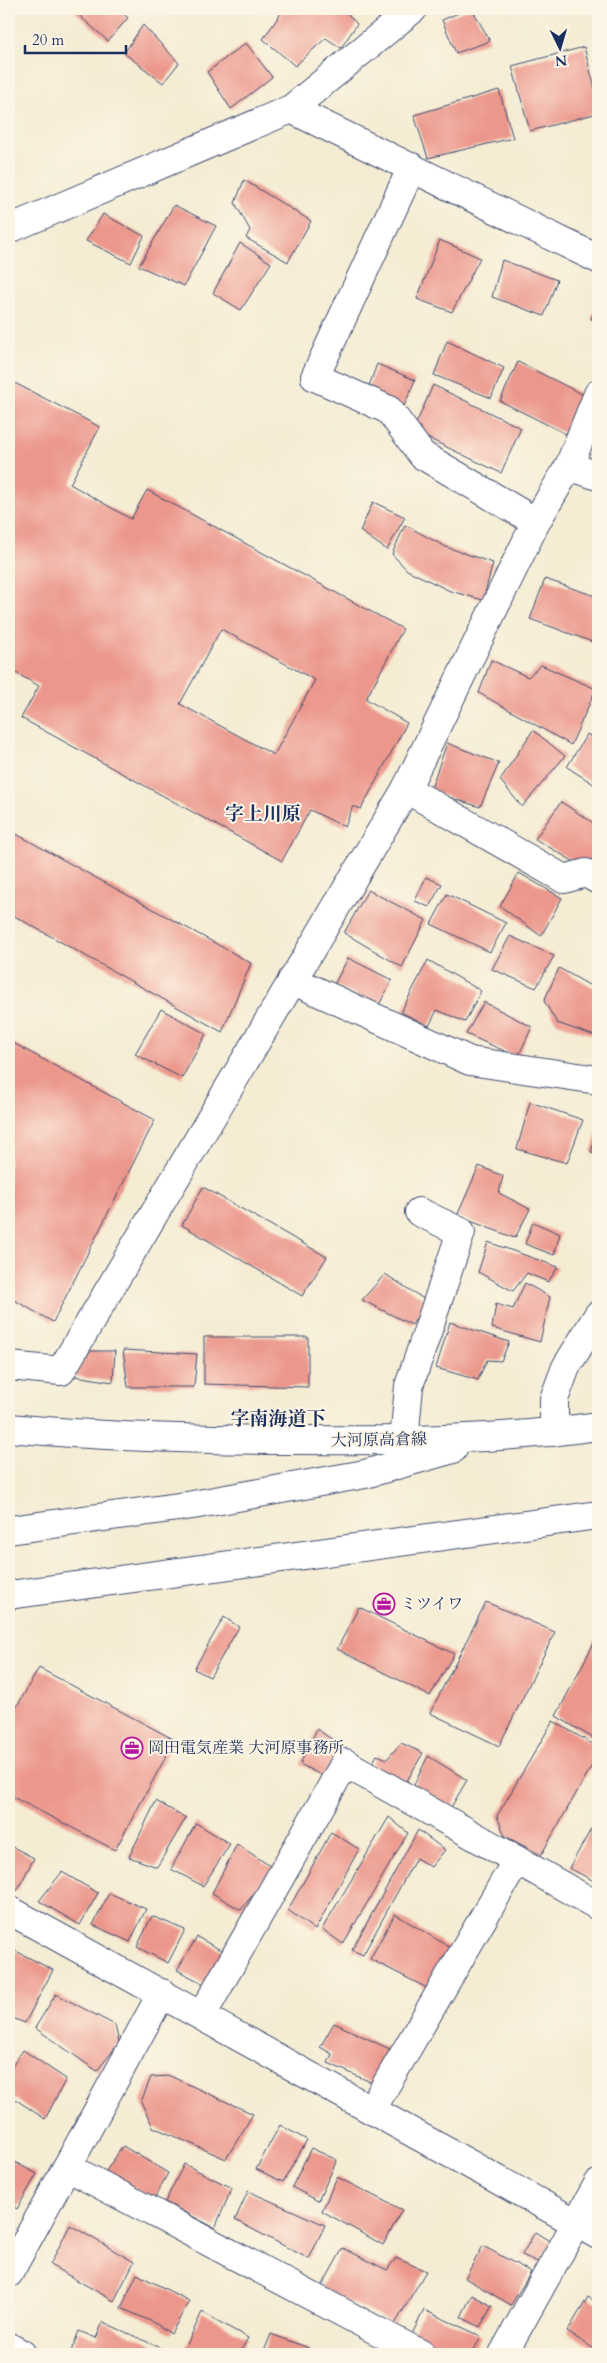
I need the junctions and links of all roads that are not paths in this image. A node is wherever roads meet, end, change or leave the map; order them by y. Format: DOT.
graph roads {
  1 [pos="413,9"];
  2 [pos="291,108"];
  3 [pos="412,168"];
  4 [pos="9,229"];
  5 [pos="598,259"];
  6 [pos="598,394"];
  7 [pos="569,466"];
  8 [pos="598,476"];
  9 [pos="536,522"];
  10 [pos="406,788"];
  11 [pos="598,880"];
  12 [pos="292,980"];
  13 [pos="598,1080"];
  14 [pos="419,1212"];
  15 [pos="598,1315"];
  16 [pos="9,1366"];
  17 [pos="598,1426"];
  18 [pos="9,1428"];
  19 [pos="554,1432"];
  20 [pos="505,1435"];
  21 [pos="404,1441"];
  22 [pos="598,1515"];
  23 [pos="9,1530"];
  24 [pos="9,1595"];
  25 [pos="517,1860"];
  26 [pos="598,1906"];
  27 [pos="9,1910"];
  28 [pos="162,1993"];
  29 [pos="202,2015"];
  30 [pos="372,2109"];
  31 [pos="67,2167"];
  32 [pos="598,2184"];
  33 [pos="587,2229"];
  34 [pos="9,2273"];
  35 [pos="9,2347"];
  36 [pos="22,2354"];
  37 [pos="421,2354"];
  38 [pos="503,2354"];
  1 -- 2 [label="street"];
  2 -- 3 [label="street"];
  2 -- 4 [label="street"];
  3 -- 5 [label="street"];
  3 -- 9 [label="street"];
  6 -- 7 [label="street"];
  7 -- 8 [label="street"];
  7 -- 9 [label="street"];
  9 -- 10 [label="street"];
  10 -- 11 [label="street"];
  10 -- 12 [label="street"];
  12 -- 13 [label="street"];
  12 -- 16 [label="street"];
  14 -- 21 [label="street"];
  15 -- 19 [label="street"];
  17 -- 19 [label="street, 大河原高倉線"];
  18 -- 21 [label="street, 大河原高倉線"];
  19 -- 20 [label="street, 大河原高倉線"];
  20 -- 21 [label="street, 大河原高倉線"];
  20 -- 23 [label="street"];
  22 -- 24 [label="street"];
  25 -- 26 [label="street"];
  25 -- 29 [label="street"];
  25 -- 30 [label="street"];
  27 -- 28 [label="street"];
  28 -- 29 [label="street"];
  28 -- 31 [label="street"];
  29 -- 30 [label="street"];
  30 -- 33 [label="street"];
  31 -- 34 [label="street"];
  31 -- 37 [label="street"];
  32 -- 33 [label="street"];
  33 -- 38 [label="street"];
  35 -- 36 [label="street"];
}
